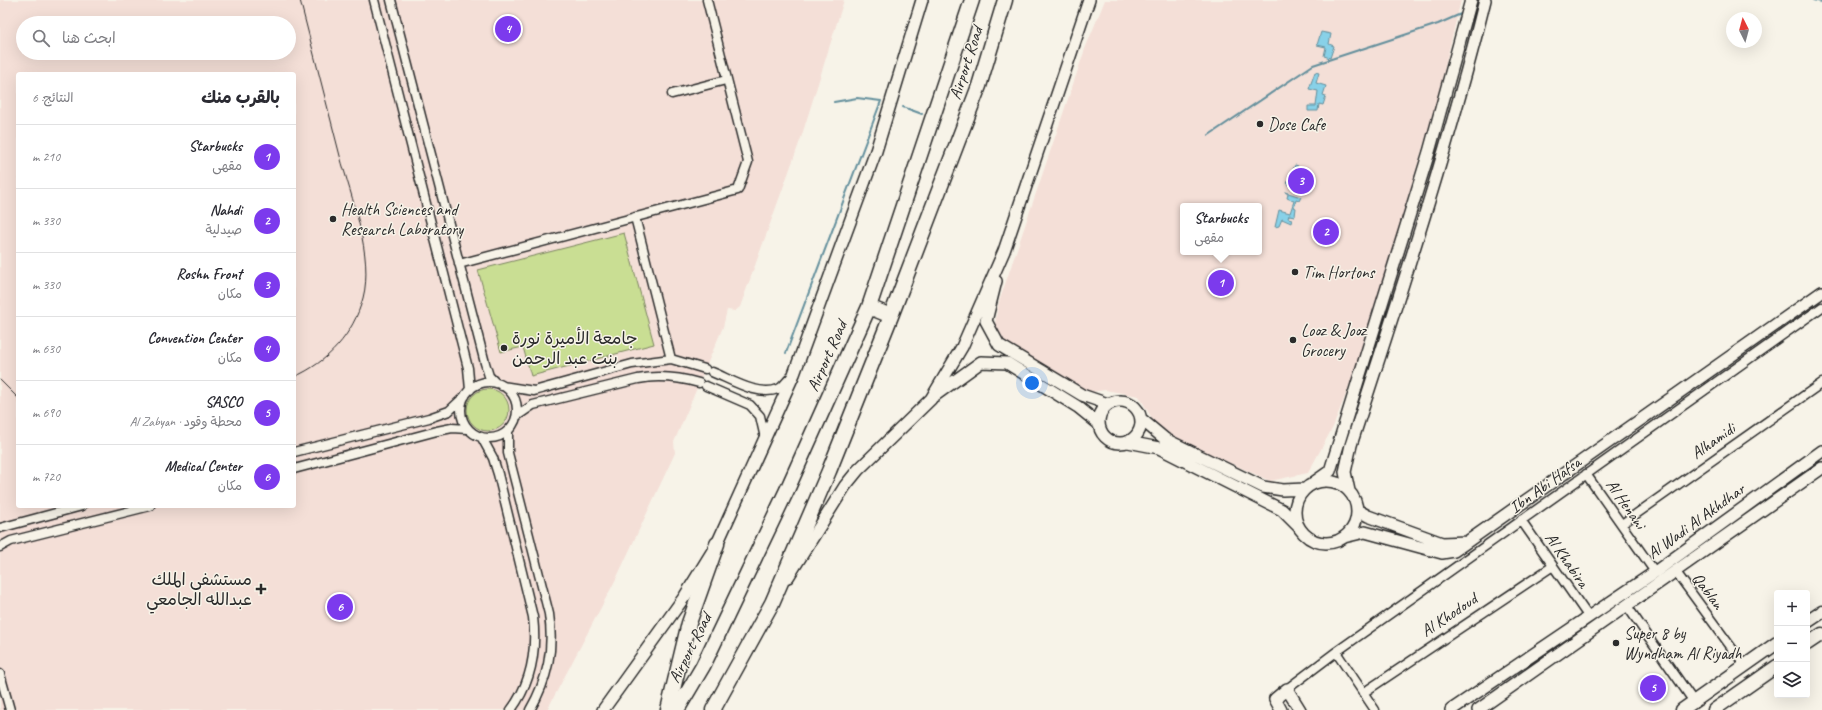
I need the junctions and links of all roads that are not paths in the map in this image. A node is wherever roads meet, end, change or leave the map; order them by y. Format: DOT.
graph roads {
  1 [pos="374,0"];
  2 [pos="391,0"];
  3 [pos="707,0"];
  4 [pos="922,0"];
  5 [pos="1005,0"];
  6 [pos="1089,0"];
  7 [pos="1471,0"];
  8 [pos="1485,0"];
  9 [pos="972,1"];
  10 [pos="726,80"];
  11 [pos="672,94"];
  12 [pos="635,218"];
  13 [pos="1004,251"];
  14 [pos="459,264"];
  15 [pos="1822,292"];
  16 [pos="869,306"];
  17 [pos="1822,307"];
  18 [pos="891,316"];
  19 [pos="671,359"];
  20 [pos="794,374"];
  21 [pos="1822,383"];
  22 [pos="499,384"];
  23 [pos="467,393"];
  24 [pos="931,399"];
  25 [pos="1108,404"];
  26 [pos="517,416"];
  27 [pos="1142,419"];
  28 [pos="1099,424"];
  29 [pos="468,429"];
  30 [pos="508,431"];
  31 [pos="482,438"];
  32 [pos="765,438"];
  33 [pos="1128,442"];
  34 [pos="296,451"];
  35 [pos="1822,451"];
  36 [pos="296,468"];
  37 [pos="1822,468"];
  38 [pos="1586,474"];
  39 [pos="1309,486"];
  40 [pos="1349,491"];
  41 [pos="75,508"];
  42 [pos="142,508"];
  43 [pos="1357,510"];
  44 [pos="1522,520"];
  45 [pos="1622,524"];
  46 [pos="1298,527"];
  47 [pos="0,528"];
  48 [pos="1344,537"];
  49 [pos="1468,542"];
  50 [pos="717,544"];
  51 [pos="0,547"];
  52 [pos="1553,566"];
  53 [pos="1655,572"];
  54 [pos="1676,572"];
  55 [pos="772,603"];
  56 [pos="1627,606"];
  57 [pos="1822,612"];
  58 [pos="1588,616"];
  59 [pos="1810,620"];
  60 [pos="1822,634"];
  61 [pos="1810,642"];
  62 [pos="1774,645"];
  63 [pos="1336,652"];
  64 [pos="1745,666"];
  65 [pos="1774,668"];
  66 [pos="0,674"];
  67 [pos="1287,689"];
  68 [pos="1363,693"];
  69 [pos="1694,702"];
  70 [pos="10,710"];
  71 [pos="511,710"];
  72 [pos="530,710"];
  73 [pos="603,710"];
  74 [pos="668,710"];
  75 [pos="677,710"];
  76 [pos="713,710"];
  77 [pos="1281,710"];
  78 [pos="1300,710"];
  79 [pos="1375,710"];
  80 [pos="1451,710"];
  81 [pos="1478,710"];
  82 [pos="1682,710"];
  83 [pos="1714,710"];
  1 -- 23 [label="street"];
  2 -- 14 [label="street"];
  3 -- 10 [label="street"];
  4 -- 20 [label="street"];
  5 -- 18 [label="highway, Airport Road"];
  6 -- 13 [label="street"];
  7 -- 39 [label="street"];
  8 -- 40 [label="street"];
  9 -- 16 [label="highway, Airport Road"];
  10 -- 11 [label="street"];
  10 -- 12 [label="street"];
  12 -- 14 [label="street"];
  12 -- 19 [label="street"];
  13 -- 24 [label="street"];
  13 -- 25 [label="street"];
  14 -- 22 [label="street"];
  15 -- 49 [label="street"];
  16 -- 18 [label="highway"];
  16 -- 75 [label="highway, Airport Road"];
  17 -- 38 [label="street, Ibn Abi Hafsa"];
  18 -- 55 [label="highway, Airport Road"];
  19 -- 20 [label="street"];
  19 -- 22 [label="street"];
  20 -- 32 [label="street"];
  21 -- 45 [label="street, Alhamidi"];
  22 -- 23 [label="street"];
  22 -- 26 [label="street"];
  23 -- 29 [label="street"];
  23 -- 34 [label="street"];
  24 -- 28 [label="street"];
  24 -- 55 [label="street"];
  25 -- 27 [label="street"];
  25 -- 28 [label="street"];
  26 -- 30 [label="street"];
  26 -- 32 [label="street"];
  27 -- 33 [label="street"];
  27 -- 39 [label="street"];
  28 -- 33 [label="street"];
  29 -- 31 [label="street"];
  29 -- 36 [label="street"];
  30 -- 31 [label="street"];
  30 -- 72 [label="street"];
  31 -- 71 [label="street"];
  32 -- 50 [label="street"];
  33 -- 46 [label="street"];
  35 -- 53 [label="street, Al Wadi Al Akhdhar"];
  37 -- 54 [label="street, Al Wadi Al Akhdhar"];
  38 -- 44 [label="street, Ibn Abi Hafsa"];
  38 -- 45 [label="street, Al Henani"];
  39 -- 40 [label="street"];
  39 -- 46 [label="street"];
  40 -- 43 [label="street"];
  41 -- 47 [label="street"];
  42 -- 51 [label="street"];
  43 -- 48 [label="street"];
  43 -- 49 [label="street"];
  44 -- 52 [label="street, Al Khabira"];
  44 -- 63 [label="street, Ibn Abi Hafsa"];
  45 -- 53 [label="street, Al Henani"];
  46 -- 48 [label="street"];
  48 -- 49 [label="street"];
  50 -- 73 [label="street"];
  50 -- 74 [label="highway"];
  52 -- 58 [label="street, Al Khabira"];
  52 -- 68 [label="street, Al Khodoud"];
  53 -- 58 [label="street, Al Wadi Al Akhdhar"];
  54 -- 56 [label="street, Al Wadi Al Akhdhar"];
  54 -- 64 [label="street, Qablan"];
  55 -- 76 [label="highway, Airport Road"];
  56 -- 69 [label="street"];
  56 -- 81 [label="street, Al Wadi Al Akhdhar"];
  57 -- 59 [label="main road"];
  58 -- 80 [label="street"];
  60 -- 61 [label="main road"];
  62 -- 64 [label="main road"];
  63 -- 67 [label="street, Ibn Abi Hafsa"];
  63 -- 68 [label="street"];
  64 -- 69 [label="main road"];
  65 -- 83 [label="main road"];
  66 -- 70 [label="street"];
  67 -- 77 [label="street"];
  67 -- 78 [label="street"];
  68 -- 79 [label="street"];
  69 -- 82 [label="main road"];
}
